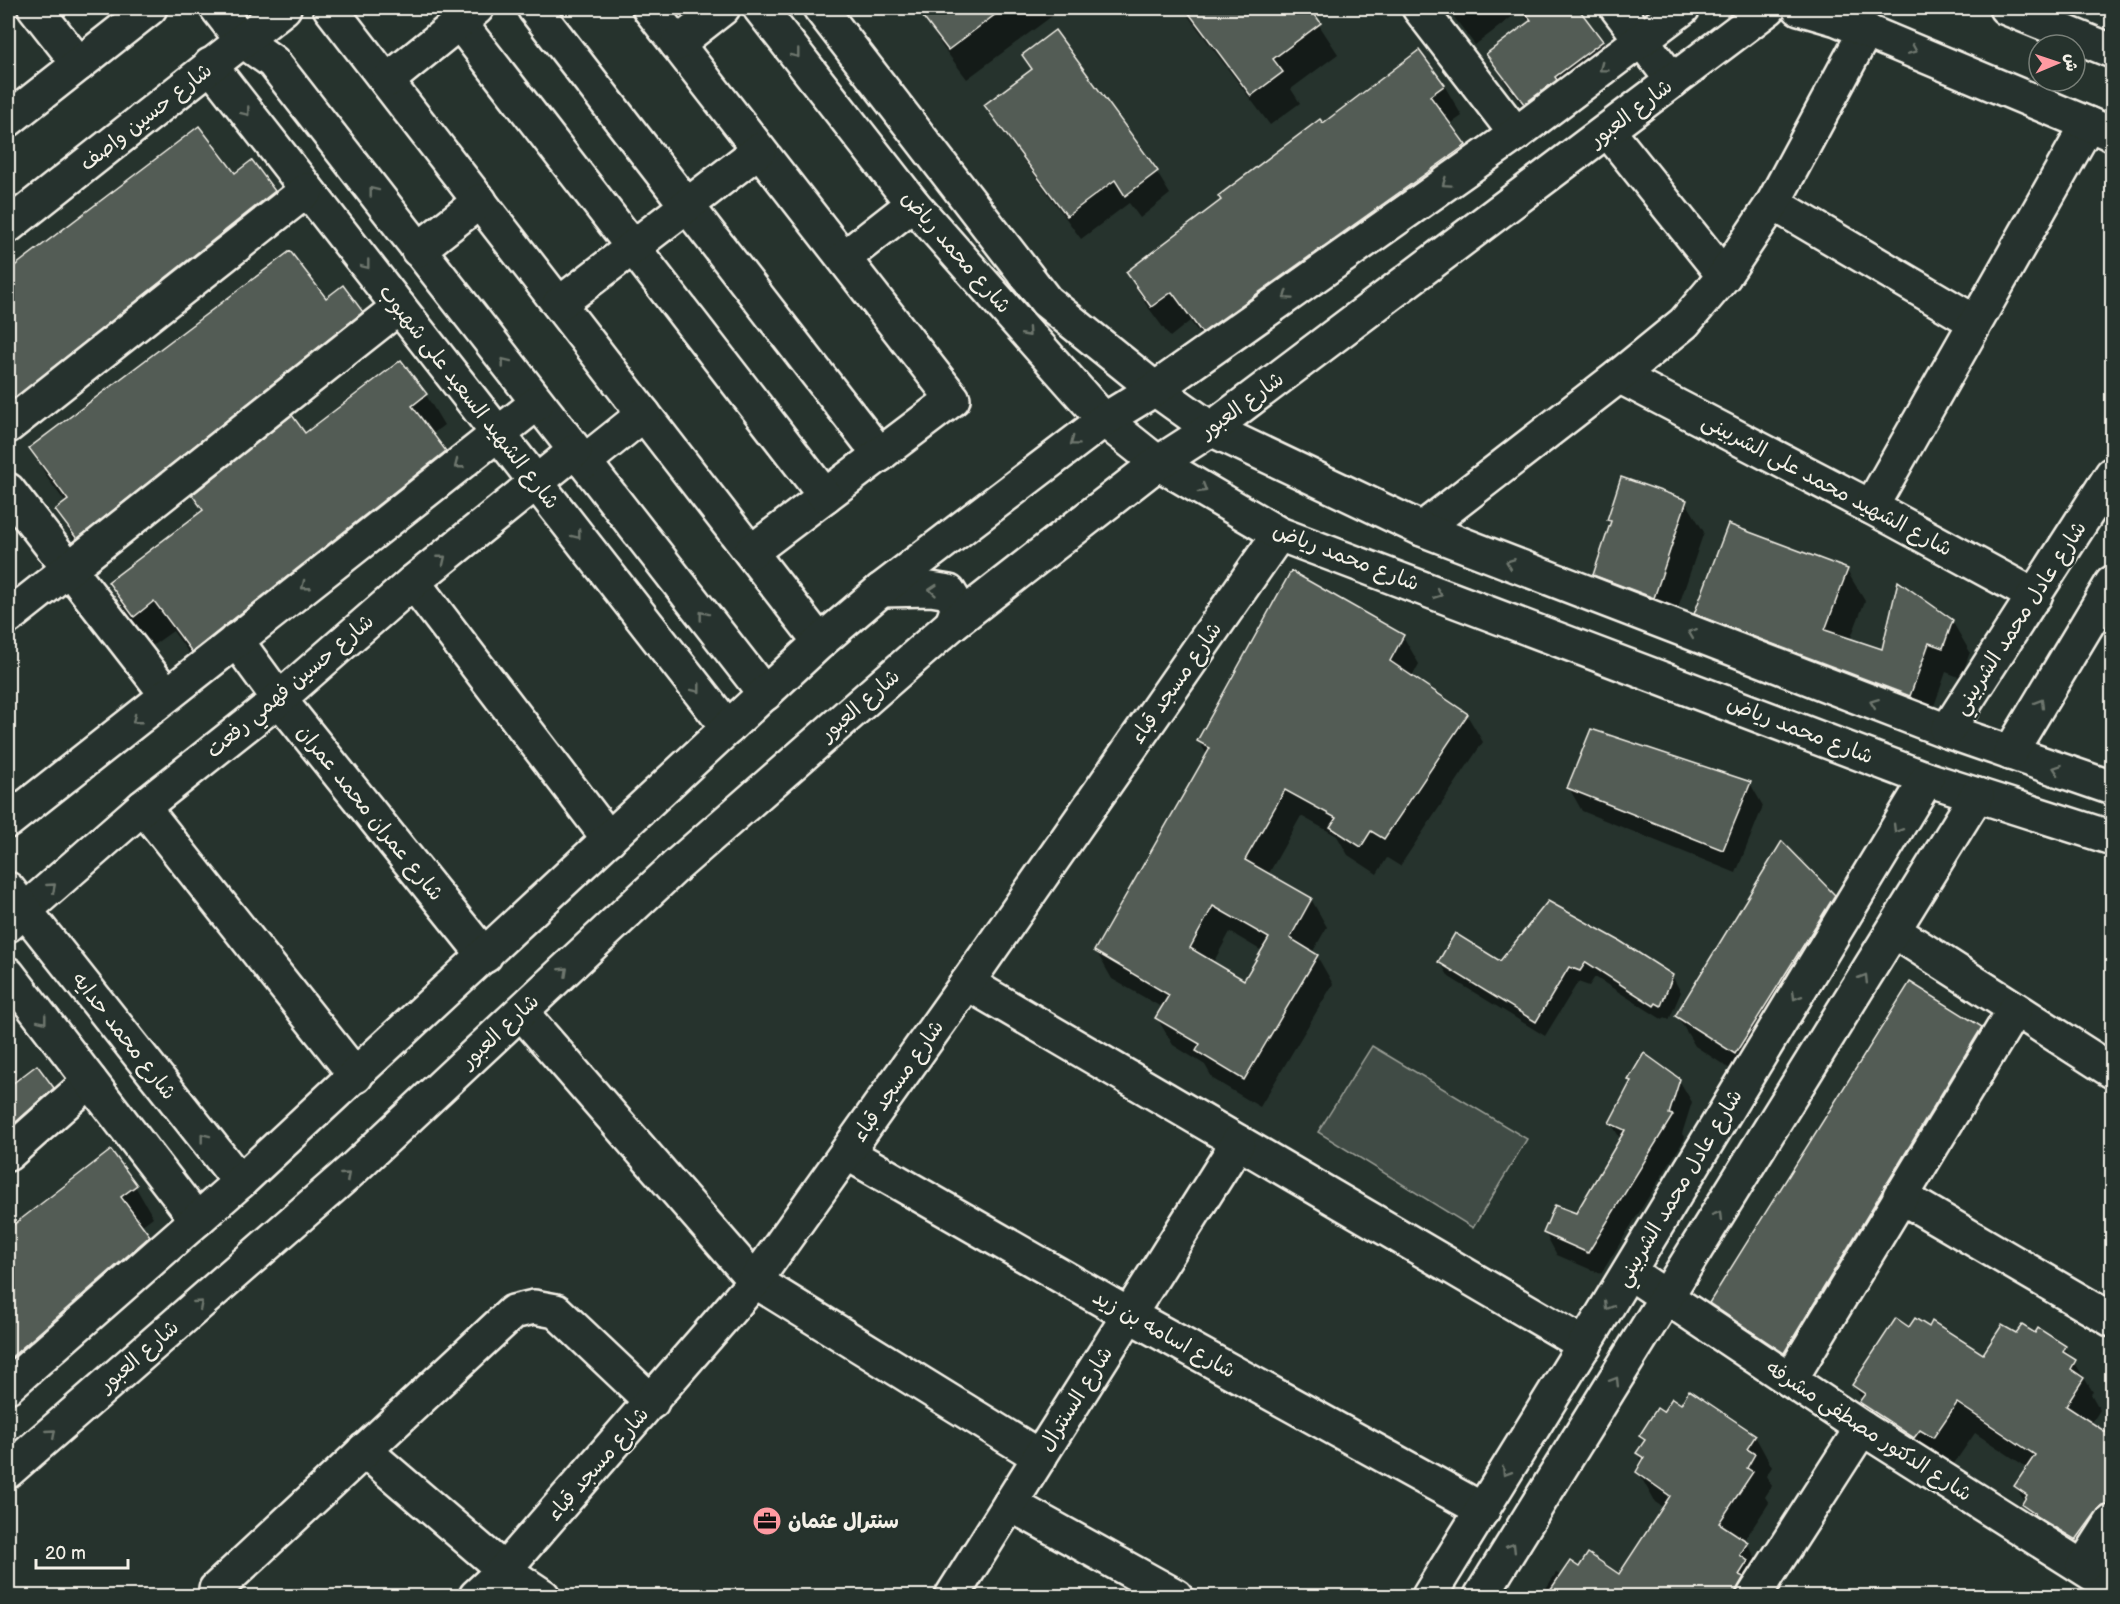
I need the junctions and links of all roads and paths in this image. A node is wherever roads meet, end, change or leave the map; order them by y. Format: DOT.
graph roads {
  1 [pos="35,8"];
  2 [pos="150,8"];
  3 [pos="217,8"];
  4 [pos="284,8"];
  5 [pos="330,8"];
  6 [pos="534,8"];
  7 [pos="649,8"];
  8 [pos="723,8"];
  9 [pos="760,8"];
  10 [pos="820,8"];
  11 [pos="1419,8"];
  12 [pos="1617,8"];
  13 [pos="1683,8"];
  14 [pos="1769,8"];
  15 [pos="1799,8"];
  16 [pos="2006,8"];
  17 [pos="468,15"];
  18 [pos="1866,30"];
  19 [pos="1642,39"];
  20 [pos="242,40"];
  21 [pos="677,44"];
  22 [pos="2112,51"];
  23 [pos="79,64"];
  24 [pos="210,65"];
  25 [pos="387,81"];
  26 [pos="1673,81"];
  27 [pos="8,120"];
  28 [pos="2100,129"];
  29 [pos="1608,131"];
  30 [pos="1516,134"];
  31 [pos="759,150"];
  32 [pos="307,190"];
  33 [pos="480,201"];
  34 [pos="1773,203"];
  35 [pos="913,204"];
  36 [pos="687,205"];
  37 [pos="12,213"];
  38 [pos="633,247"];
  39 [pos="418,250"];
  40 [pos="843,258"];
  41 [pos="1724,276"];
  42 [pos="559,304"];
  43 [pos="399,307"];
  44 [pos="1975,322"];
  45 [pos="1619,376"];
  46 [pos="1155,389"];
  47 [pos="537,403"];
  48 [pos="644,414"];
  49 [pos="1104,420"];
  50 [pos="8,426"];
  51 [pos="1211,429"];
  52 [pos="498,434"];
  53 [pos="880,454"];
  54 [pos="579,456"];
  55 [pos="1158,463"];
  56 [pos="2112,474"];
  57 [pos="536,482"];
  58 [pos="8,490"];
  59 [pos="825,496"];
  60 [pos="1871,507"];
  61 [pos="1422,528"];
  62 [pos="1279,534"];
  63 [pos="751,552"];
  64 [pos="68,568"];
  65 [pos="413,582"];
  66 [pos="2112,583"];
  67 [pos="881,590"];
  68 [pos="2035,596"];
  69 [pos="8,617"];
  70 [pos="952,624"];
  71 [pos="236,640"];
  72 [pos="820,642"];
  73 [pos="765,694"];
  74 [pos="167,695"];
  75 [pos="279,699"];
  76 [pos="728,729"];
  77 [pos="1947,731"];
  78 [pos="2010,753"];
  79 [pos="1927,779"];
  80 [pos="2112,788"];
  81 [pos="1977,795"];
  82 [pos="143,807"];
  83 [pos="8,821"];
  84 [pos="2112,838"];
  85 [pos="609,839"];
  86 [pos="13,908"];
  87 [pos="1894,931"];
  88 [pos="485,956"];
  89 [pos="8,974"];
  90 [pos="967,983"];
  91 [pos="2014,1009"];
  92 [pos="520,1012"];
  93 [pos="2112,1071"];
  94 [pos="356,1076"];
  95 [pos="90,1081"];
  96 [pos="1238,1142"];
  97 [pos="847,1153"];
  98 [pos="8,1154"];
  99 [pos="240,1182"];
  100 [pos="1900,1196"];
  101 [pos="197,1220"];
  102 [pos="1629,1272"];
  103 [pos="755,1281"];
  104 [pos="1667,1298"];
  105 [pos="1129,1315"];
  106 [pos="2112,1318"];
  107 [pos="1585,1345"];
  108 [pos="1790,1380"];
  109 [pos="8,1386"];
  110 [pos="652,1402"];
  111 [pos="1862,1428"];
  112 [pos="364,1450"];
  113 [pos="1040,1457"];
  114 [pos="8,1471"];
  115 [pos="1010,1504"];
  116 [pos="1483,1510"];
  117 [pos="2112,1522"];
  118 [pos="2083,1567"];
  119 [pos="504,1570"];
  120 [pos="2112,1586"];
  121 [pos="221,1596"];
  122 [pos="476,1596"];
  123 [pos="543,1596"];
  124 [pos="952,1596"];
  125 [pos="1176,1596"];
  126 [pos="1430,1596"];
  127 [pos="1481,1596"];
  128 [pos="1754,1596"];
  1 -- 23 [label="street"];
  2 -- 23 [label="street"];
  3 -- 20 [label="street"];
  4 -- 20 [label="street, شارع حسين واصف"];
  5 -- 25 [label="street"];
  6 -- 36 [label="street"];
  7 -- 21 [label="street"];
  8 -- 21 [label="street"];
  9 -- 35 [label="street, شارع محمد رياض, one-way"];
  10 -- 46 [label="street, شارع محمد رياض"];
  11 -- 30 [label="street"];
  12 -- 19 [label="street"];
  13 -- 19 [label="street"];
  14 -- 26 [label="street, شارع العبور"];
  15 -- 18 [label="street"];
  16 -- 22 [label="street"];
  17 -- 25 [label="street"];
  17 -- 38 [label="street"];
  18 -- 28 [label="street, one-way"];
  18 -- 34 [label="street"];
  19 -- 26 [label="street"];
  19 -- 30 [label="street, one-way"];
  20 -- 24 [label="street, شارع حسين واصف"];
  39 -- 20 [label="street, one-way"];
  21 -- 31 [label="street"];
  23 -- 27 [label="street"];
  24 -- 32 [label="street, شارع الشهيد السعيد على شهبوب, one-way"];
  24 -- 37 [label="street, شارع حسين واصف"];
  25 -- 33 [label="street"];
  26 -- 29 [label="street, شارع العبور"];
  28 -- 44 [label="street"];
  29 -- 41 [label="street"];
  29 -- 51 [label="street, شارع العبور"];
  30 -- 46 [label="street, one-way"];
  31 -- 36 [label="street"];
  31 -- 40 [label="street"];
  32 -- 43 [label="street, شارع الشهيد السعيد على شهبوب, one-way"];
  32 -- 50 [label="street"];
  33 -- 39 [label="street"];
  33 -- 42 [label="street"];
  34 -- 41 [label="street"];
  34 -- 44 [label="street"];
  35 -- 40 [label="street"];
  35 -- 49 [label="street, شارع محمد رياض, one-way"];
  36 -- 38 [label="street"];
  36 -- 53 [label="street"];
  38 -- 42 [label="street"];
  38 -- 59 [label="street"];
  47 -- 39 [label="street, one-way"];
  40 -- 53 [label="street"];
  41 -- 45 [label="street"];
  42 -- 48 [label="street"];
  43 -- 52 [label="street, شارع الشهيد السعيد على شهبوب"];
  43 -- 64 [label="street"];
  44 -- 60 [label="street"];
  45 -- 60 [label="street, شارع الشهيد محمد على الشربينى"];
  45 -- 61 [label="street"];
  46 -- 49 [label="street"];
  46 -- 51 [label="street, شارع محمد رياض"];
  47 -- 52 [label="street"];
  47 -- 54 [label="street"];
  48 -- 54 [label="street, شارع حسين فهمي رفعت"];
  48 -- 63 [label="street"];
  49 -- 55 [label="street, شارع محمد رياض"];
  49 -- 67 [label="street, one-way"];
  51 -- 55 [label="street, شارع العبور"];
  51 -- 61 [label="street, شارع محمد رياض"];
  52 -- 57 [label="street, شارع الشهيد السعيد على شهبوب"];
  52 -- 71 [label="street, one-way"];
  53 -- 59 [label="street"];
  54 -- 57 [label="street, شارع حسين فهمي رفعت"];
  73 -- 54 [label="street, one-way"];
  55 -- 62 [label="street, شارع محمد رياض, one-way"];
  55 -- 70 [label="street, شارع العبور"];
  56 -- 68 [label="street, شارع عادل محمد الشربيني"];
  65 -- 57 [label="street, شارع حسين فهمي رفعت, one-way"];
  57 -- 76 [label="street, شارع الشهيد السعيد على شهبوب, one-way"];
  58 -- 64 [label="street"];
  59 -- 63 [label="street"];
  60 -- 68 [label="street, شارع الشهيد محمد على الشربينى"];
  77 -- 61 [label="street, شارع محمد رياض, one-way"];
  62 -- 79 [label="street, شارع محمد رياض, one-way"];
  62 -- 90 [label="street, شارع مسجد قباء"];
  63 -- 72 [label="street"];
  64 -- 69 [label="street"];
  64 -- 74 [label="street"];
  65 -- 75 [label="street, شارع حسين فهمي رفعت"];
  65 -- 85 [label="street"];
  78 -- 66 [label="street, one-way"];
  70 -- 67 [label="street, one-way"];
  67 -- 72 [label="street"];
  68 -- 77 [label="street, شارع عادل محمد الشربيني"];
  92 -- 70 [label="street, شارع العبور, one-way"];
  71 -- 74 [label="street"];
  71 -- 75 [label="street, شارع عمران محمد عمران"];
  72 -- 73 [label="street"];
  73 -- 76 [label="street"];
  74 -- 83 [label="street, one-way"];
  75 -- 82 [label="street, شارع حسين فهمي رفعت"];
  75 -- 88 [label="street, شارع عمران محمد عمران"];
  76 -- 85 [label="street"];
  77 -- 78 [label="street, شارع محمد رياض"];
  80 -- 78 [label="street, شارع محمد رياض, one-way"];
  79 -- 81 [label="street, شارع محمد رياض"];
  79 -- 102 [label="street, شارع عادل محمد الشربيني, one-way"];
  81 -- 84 [label="street, شارع محمد رياض"];
  81 -- 87 [label="street"];
  86 -- 82 [label="street, شارع حسين فهمي رفعت, one-way"];
  82 -- 94 [label="street"];
  85 -- 88 [label="street"];
  99 -- 86 [label="street, شارع محمد حدايه, one-way"];
  87 -- 91 [label="street"];
  104 -- 87 [label="street, one-way"];
  88 -- 94 [label="street"];
  89 -- 95 [label="street, one-way"];
  90 -- 96 [label="street"];
  90 -- 97 [label="street, شارع مسجد قباء"];
  91 -- 93 [label="street"];
  91 -- 100 [label="street"];
  92 -- 103 [label="street"];
  114 -- 92 [label="street, شارع العبور, one-way"];
  94 -- 99 [label="street"];
  95 -- 98 [label="street"];
  95 -- 101 [label="street"];
  96 -- 105 [label="street, شارع السنترال"];
  96 -- 107 [label="street"];
  97 -- 103 [label="street, شارع مسجد قباء"];
  97 -- 105 [label="street, شارع اسامه بن زيد"];
  99 -- 101 [label="street"];
  100 -- 106 [label="street"];
  100 -- 108 [label="street"];
  101 -- 109 [label="street"];
  102 -- 104 [label="street, شارع الدكتور مصطفى مشرفه"];
  102 -- 107 [label="street, شارع عادل محمد الشربيني, one-way"];
  103 -- 110 [label="street, شارع مسجد قباء"];
  103 -- 113 [label="street"];
  104 -- 108 [label="street, شارع الدكتور مصطفى مشرفه"];
  127 -- 104 [label="street, one-way"];
  105 -- 113 [label="street, شارع السنترال"];
  105 -- 116 [label="street, شارع اسامه بن زيد"];
  107 -- 116 [label="street, شارع عادل محمد الشربيني, one-way"];
  108 -- 111 [label="street, شارع الدكتور مصطفى مشرفه"];
  110 -- 112 [label="street"];
  110 -- 119 [label="street, شارع مسجد قباء"];
  111 -- 118 [label="street, شارع الدكتور مصطفى مشرفه"];
  111 -- 128 [label="street"];
  112 -- 119 [label="street"];
  112 -- 121 [label="street"];
  113 -- 115 [label="street, شارع السنترال"];
  115 -- 124 [label="street, شارع السنترال"];
  115 -- 125 [label="street"];
  116 -- 126 [label="street, شارع عادل محمد الشربيني"];
  117 -- 118 [label="street"];
  118 -- 120 [label="street, شارع الدكتور مصطفى مشرفه"];
  119 -- 122 [label="street, شارع مسجد قباء"];
  119 -- 123 [label="street"];
}
